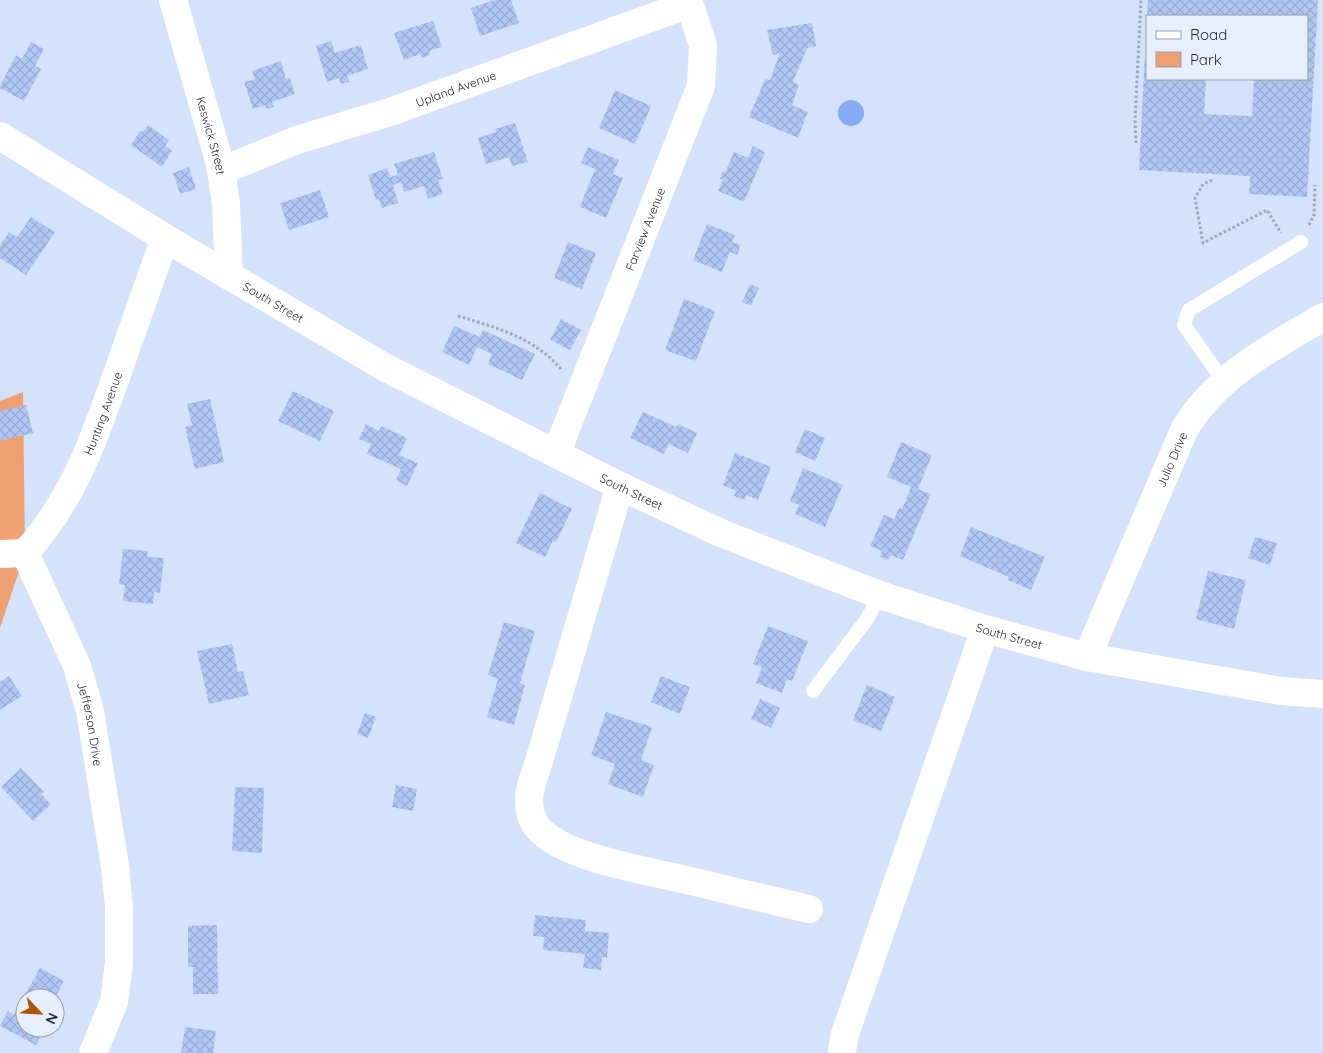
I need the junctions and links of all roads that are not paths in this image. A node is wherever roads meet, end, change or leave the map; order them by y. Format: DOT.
graph roads {
  1 [pos="173,0"];
  2 [pos="689,2"];
  3 [pos="0,136"];
  4 [pos="221,171"];
  5 [pos="165,238"];
  6 [pos="1301,242"];
  7 [pos="229,276"];
  8 [pos="1323,317"];
  9 [pos="1224,382"];
  10 [pos="556,454"];
  11 [pos="620,486"];
  12 [pos="12,553"];
  13 [pos="880,595"];
  14 [pos="985,629"];
  15 [pos="1087,656"];
  16 [pos="814,691"];
  17 [pos="1323,694"];
  18 [pos="809,909"];
  19 [pos="93,1053"];
  20 [pos="842,1053"];
  1 -- 4 [label="street, Keswick Street"];
  2 -- 4 [label="street, Upland Avenue"];
  2 -- 10 [label="street, Farview Avenue"];
  3 -- 5 [label="street, South Street"];
  4 -- 7 [label="street, Keswick Street"];
  5 -- 7 [label="street, South Street"];
  5 -- 12 [label="street, Hunting Avenue"];
  6 -- 9 [label="lane"];
  7 -- 10 [label="street, South Street"];
  8 -- 9 [label="street, Julio Drive"];
  9 -- 15 [label="street, Julio Drive"];
  10 -- 11 [label="street, South Street"];
  11 -- 13 [label="street, South Street"];
  11 -- 18 [label="street"];
  12 -- 19 [label="street, Jefferson Drive"];
  13 -- 14 [label="street, South Street"];
  13 -- 16 [label="lane"];
  14 -- 15 [label="street, South Street"];
  14 -- 20 [label="street"];
  15 -- 17 [label="street, South Street"];
}
